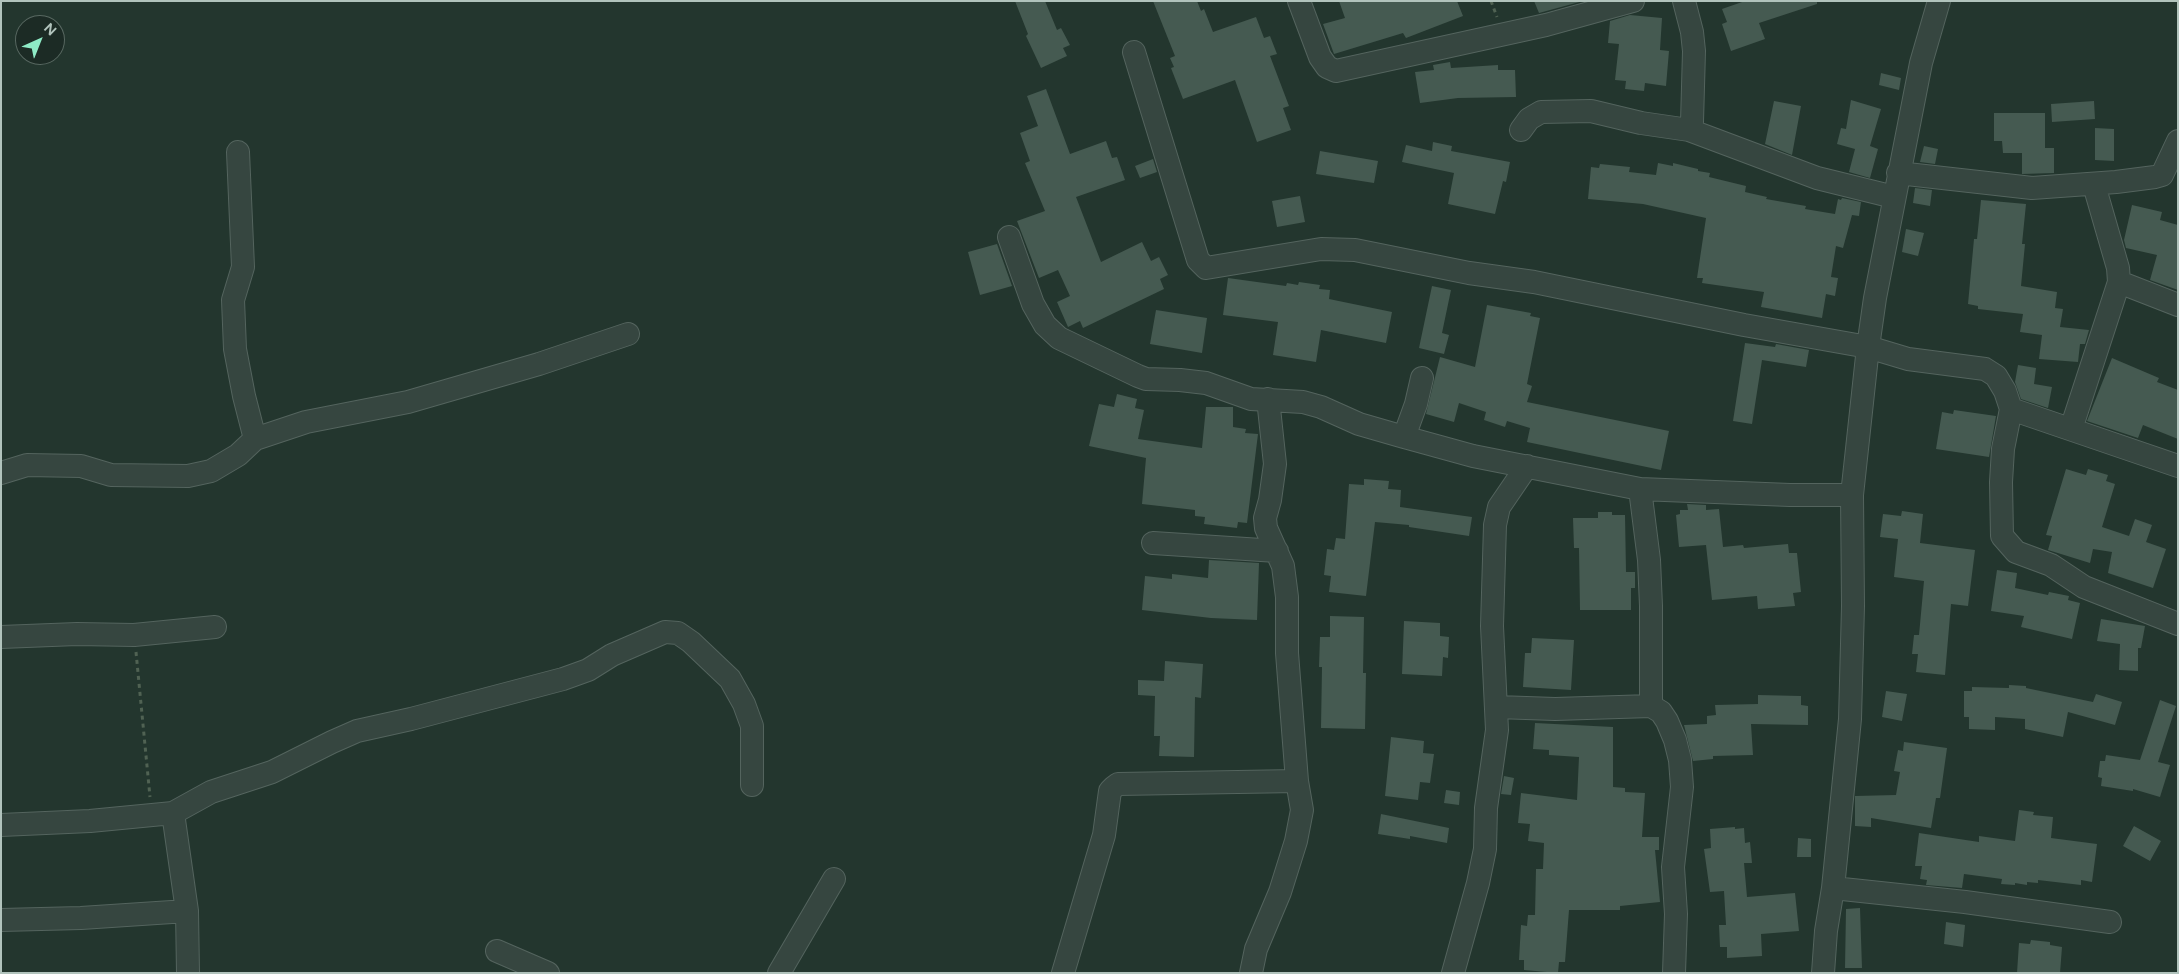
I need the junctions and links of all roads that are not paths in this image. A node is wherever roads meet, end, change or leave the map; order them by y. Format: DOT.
graph roads {
  1 [pos="1299,1"];
  2 [pos="1633,1"];
  3 [pos="1684,1"];
  4 [pos="1939,1"];
  5 [pos="1134,52"];
  6 [pos="1521,130"];
  7 [pos="1689,130"];
  8 [pos="2178,141"];
  9 [pos="238,152"];
  10 [pos="1898,173"];
  11 [pos="2094,185"];
  12 [pos="1894,197"];
  13 [pos="1009,237"];
  14 [pos="2118,282"];
  15 [pos="2178,304"];
  16 [pos="628,334"];
  17 [pos="1868,347"];
  18 [pos="1422,378"];
  19 [pos="1268,399"];
  20 [pos="2011,409"];
  21 [pos="2071,429"];
  22 [pos="1404,437"];
  23 [pos="256,439"];
  24 [pos="1527,466"];
  25 [pos="2178,466"];
  26 [pos="1,473"];
  27 [pos="1640,489"];
  28 [pos="1852,495"];
  29 [pos="1153,543"];
  30 [pos="1277,551"];
  31 [pos="2178,624"];
  32 [pos="215,627"];
  33 [pos="1,637"];
  34 [pos="1651,706"];
  35 [pos="1497,707"];
  36 [pos="1297,781"];
  37 [pos="752,785"];
  38 [pos="162,814"];
  39 [pos="1,825"];
  40 [pos="834,880"];
  41 [pos="1833,888"];
  42 [pos="187,911"];
  43 [pos="1,920"];
  44 [pos="2110,922"];
  45 [pos="497,952"];
  46 [pos="188,973"];
  47 [pos="548,973"];
  48 [pos="779,973"];
  49 [pos="1063,973"];
  50 [pos="1251,973"];
  51 [pos="1453,973"];
  52 [pos="1674,973"];
  53 [pos="1823,973"];
  1 -- 2 [label="street"];
  3 -- 7 [label="street"];
  4 -- 10 [label="street"];
  5 -- 17 [label="street"];
  6 -- 7 [label="street"];
  7 -- 12 [label="street"];
  8 -- 11 [label="street"];
  9 -- 23 [label="street"];
  10 -- 11 [label="street"];
  10 -- 12 [label="street"];
  11 -- 14 [label="street"];
  12 -- 17 [label="street"];
  13 -- 19 [label="street"];
  14 -- 15 [label="street"];
  14 -- 21 [label="street"];
  16 -- 23 [label="street"];
  17 -- 20 [label="street"];
  17 -- 28 [label="street"];
  18 -- 22 [label="street"];
  19 -- 22 [label="street"];
  19 -- 30 [label="street"];
  20 -- 21 [label="street"];
  20 -- 31 [label="street"];
  21 -- 25 [label="street"];
  22 -- 24 [label="street"];
  23 -- 26 [label="street"];
  24 -- 27 [label="street"];
  24 -- 35 [label="street"];
  27 -- 28 [label="street"];
  27 -- 34 [label="street"];
  28 -- 41 [label="street"];
  29 -- 30 [label="street"];
  30 -- 36 [label="street"];
  32 -- 33 [label="street"];
  34 -- 35 [label="street"];
  34 -- 52 [label="street"];
  35 -- 51 [label="street"];
  36 -- 49 [label="street"];
  36 -- 50 [label="street"];
  37 -- 38 [label="street"];
  38 -- 39 [label="street"];
  38 -- 42 [label="street"];
  40 -- 48 [label="street"];
  41 -- 44 [label="street"];
  41 -- 53 [label="street"];
  42 -- 43 [label="street"];
  42 -- 46 [label="street"];
  45 -- 47 [label="street"];
}
